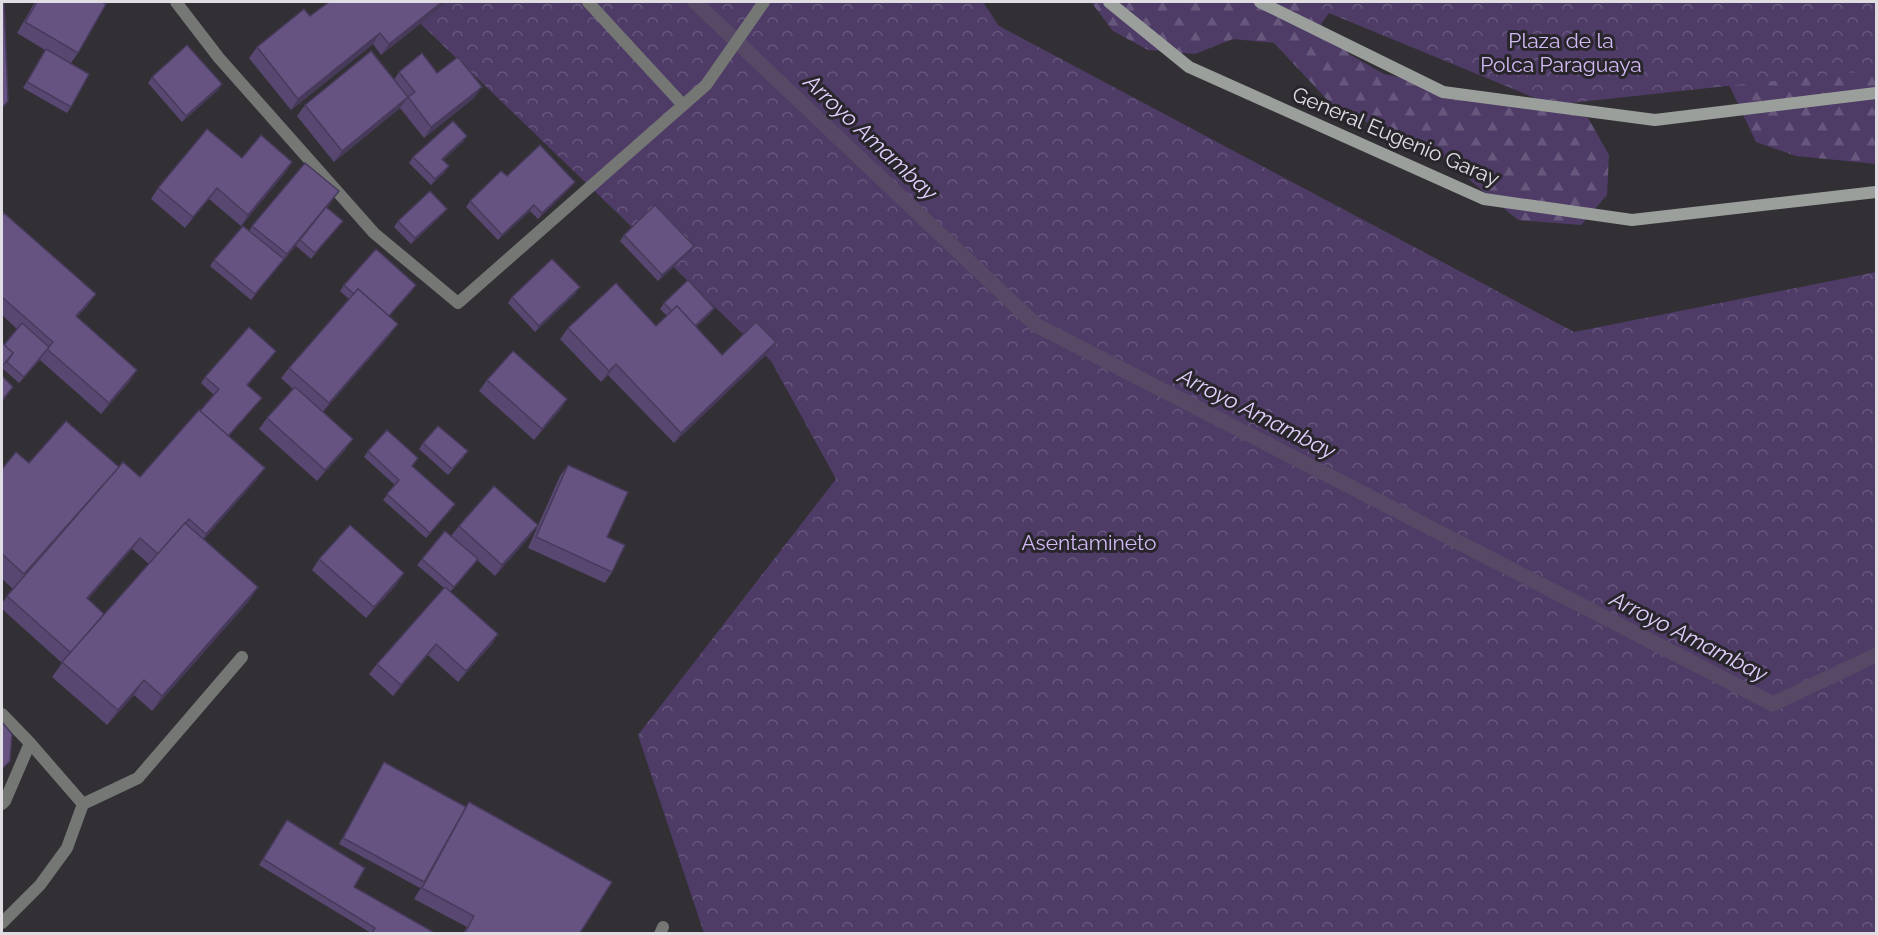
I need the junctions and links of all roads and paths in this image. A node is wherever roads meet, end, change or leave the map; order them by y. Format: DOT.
graph roads {
  1 [pos="176,2"];
  2 [pos="588,2"];
  3 [pos="764,2"];
  4 [pos="1109,2"];
  5 [pos="1260,2"];
  6 [pos="1876,93"];
  7 [pos="683,105"];
  8 [pos="1876,192"];
  9 [pos="242,657"];
  10 [pos="2,714"];
  11 [pos="30,743"];
  12 [pos="2,804"];
  13 [pos="83,804"];
  14 [pos="2,923"];
  1 -- 7 [label="street"];
  2 -- 7 [label="street"];
  3 -- 7 [label="street"];
  4 -- 8 [label="street, General Eugenio Garay"];
  5 -- 6 [label="street"];
  9 -- 13 [label="street"];
  10 -- 11 [label="street"];
  11 -- 12 [label="street"];
  11 -- 13 [label="street"];
  13 -- 14 [label="street"];
}
